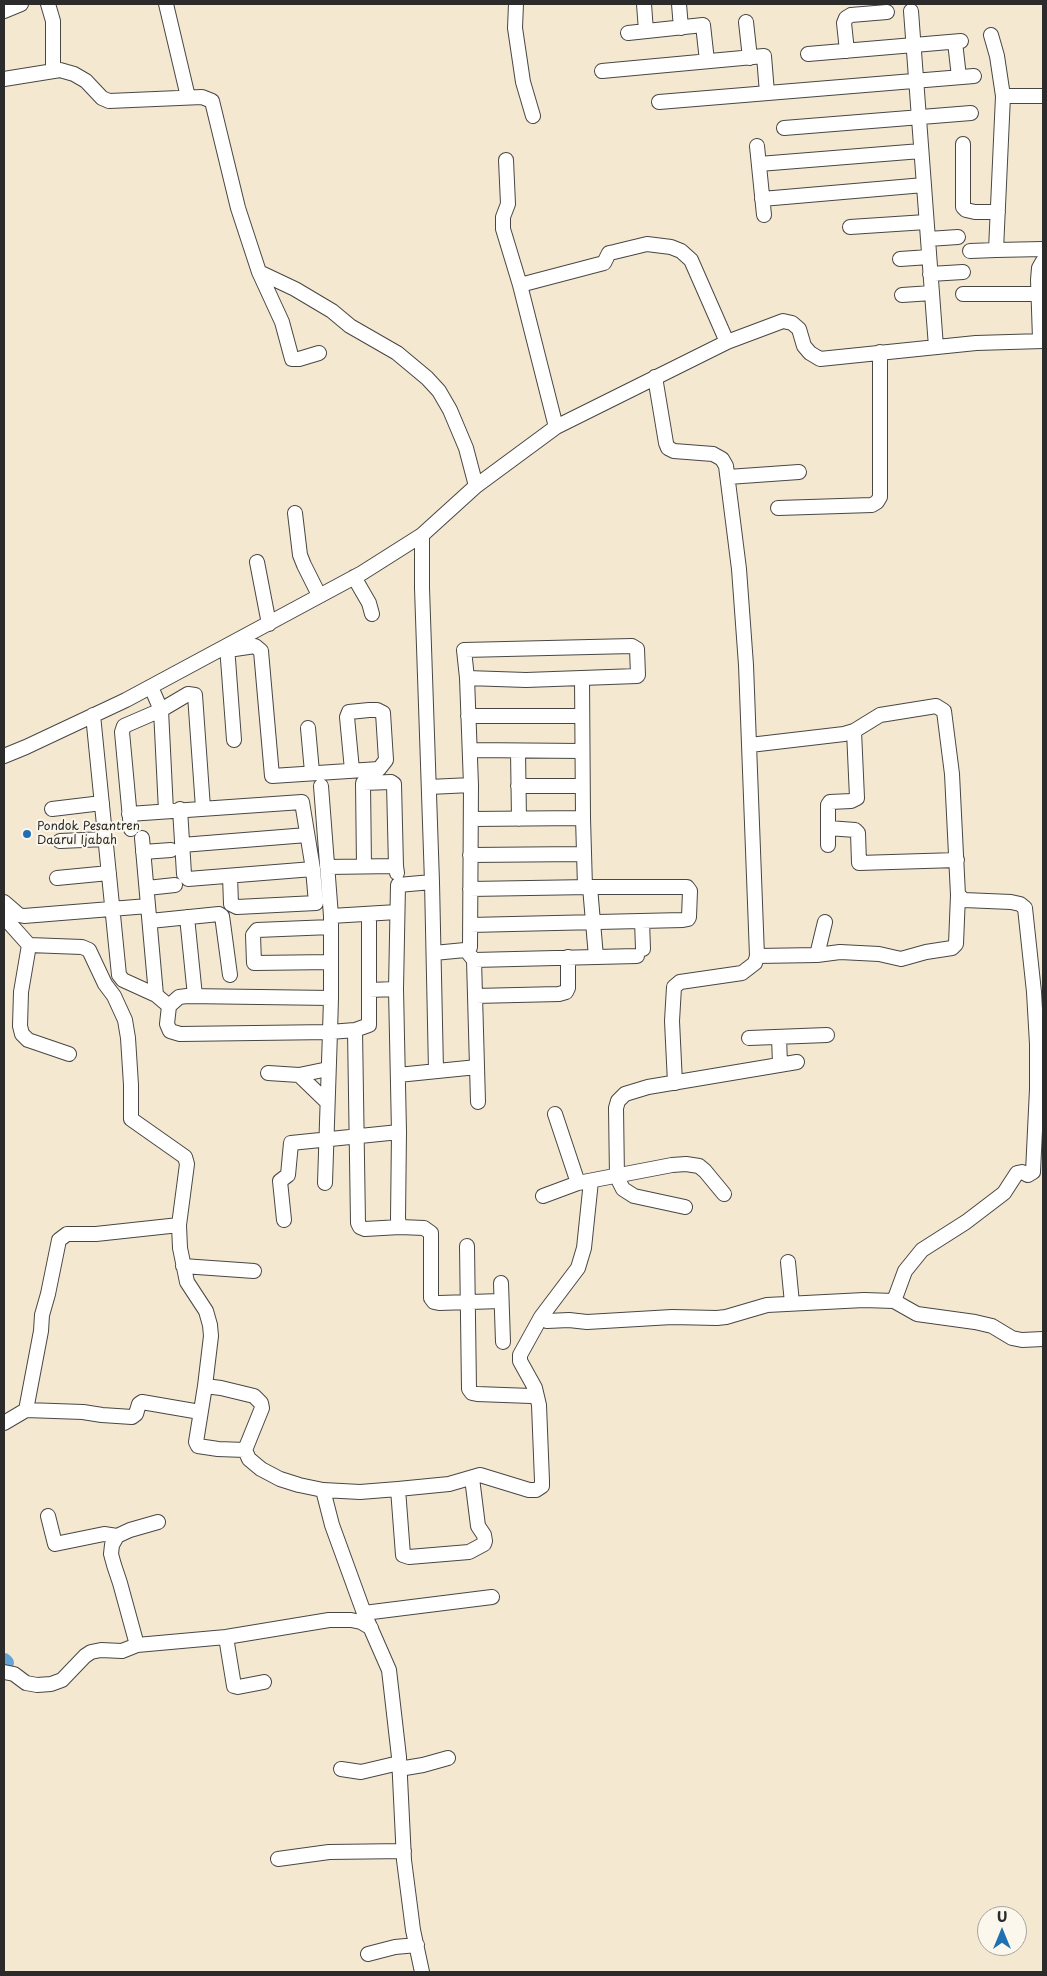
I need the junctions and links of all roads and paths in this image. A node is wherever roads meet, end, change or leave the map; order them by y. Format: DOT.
graph roads {
  1 [pos="21,4"];
  2 [pos="48,4"];
  3 [pos="166,4"];
  4 [pos="516,4"];
  5 [pos="644,4"];
  6 [pos="679,4"];
  7 [pos="4,11"];
  8 [pos="911,11"];
  9 [pos="887,12"];
  10 [pos="746,22"];
  11 [pos="681,28"];
  12 [pos="646,31"];
  13 [pos="628,33"];
  14 [pos="991,35"];
  15 [pos="913,45"];
  16 [pos="847,51"];
  17 [pos="808,54"];
  18 [pos="750,58"];
  19 [pos="707,61"];
  20 [pos="54,71"];
  21 [pos="602,71"];
  22 [pos="974,76"];
  23 [pos="958,78"];
  24 [pos="4,79"];
  25 [pos="916,81"];
  26 [pos="767,93"];
  27 [pos="1003,96"];
  28 [pos="1043,96"];
  29 [pos="188,97"];
  30 [pos="658,102"];
  31 [pos="971,113"];
  32 [pos="533,116"];
  33 [pos="918,117"];
  34 [pos="784,128"];
  35 [pos="963,144"];
  36 [pos="757,146"];
  37 [pos="921,151"];
  38 [pos="506,160"];
  39 [pos="759,164"];
  40 [pos="924,185"];
  41 [pos="762,199"];
  42 [pos="998,212"];
  43 [pos="764,215"];
  44 [pos="926,222"];
  45 [pos="850,228"];
  46 [pos="958,237"];
  47 [pos="928,239"];
  48 [pos="1043,249"];
  49 [pos="996,250"];
  50 [pos="970,251"];
  51 [pos="929,257"];
  52 [pos="900,259"];
  53 [pos="1043,261"];
  54 [pos="258,272"];
  55 [pos="963,272"];
  56 [pos="930,274"];
  57 [pos="520,285"];
  58 [pos="932,293"];
  59 [pos="963,294"];
  60 [pos="1040,294"];
  61 [pos="902,295"];
  62 [pos="1042,340"];
  63 [pos="727,342"];
  64 [pos="936,347"];
  65 [pos="880,352"];
  66 [pos="319,353"];
  67 [pos="656,377"];
  68 [pos="556,427"];
  69 [pos="799,472"];
  70 [pos="728,477"];
  71 [pos="476,486"];
  72 [pos="778,508"];
  73 [pos="295,513"];
  74 [pos="422,535"];
  75 [pos="258,562"];
  76 [pos="354,577"];
  77 [pos="319,595"];
  78 [pos="372,614"];
  79 [pos="269,624"];
  80 [pos="228,648"];
  81 [pos="467,678"];
  82 [pos="582,678"];
  83 [pos="152,687"];
  84 [pos="161,710"];
  85 [pos="93,716"];
  86 [pos="468,716"];
  87 [pos="582,716"];
  88 [pos="308,728"];
  89 [pos="854,732"];
  90 [pos="234,740"];
  91 [pos="750,745"];
  92 [pos="470,750"];
  93 [pos="518,751"];
  94 [pos="582,751"];
  95 [pos="4,756"];
  96 [pos="352,770"];
  97 [pos="312,772"];
  98 [pos="471,785"];
  99 [pos="321,786"];
  100 [pos="518,786"];
  101 [pos="582,786"];
  102 [pos="429,787"];
  103 [pos="102,804"];
  104 [pos="203,808"];
  105 [pos="52,809"];
  106 [pos="173,810"];
  107 [pos="129,814"];
  108 [pos="583,818"];
  109 [pos="471,819"];
  110 [pos="519,819"];
  111 [pos="828,828"];
  112 [pos="131,829"];
  113 [pos="307,835"];
  114 [pos="106,839"];
  115 [pos="60,841"];
  116 [pos="828,844"];
  117 [pos="176,847"];
  118 [pos="584,854"];
  119 [pos="470,855"];
  120 [pos="957,860"];
  121 [pos="364,866"];
  122 [pos="396,866"];
  123 [pos="320,868"];
  124 [pos="109,873"];
  125 [pos="230,876"];
  126 [pos="57,878"];
  127 [pos="432,882"];
  128 [pos="398,885"];
  129 [pos="175,886"];
  130 [pos="588,887"];
  131 [pos="147,888"];
  132 [pos="470,889"];
  133 [pos="958,895"];
  134 [pos="4,902"];
  135 [pos="148,906"];
  136 [pos="113,908"];
  137 [pos="397,912"];
  138 [pos="369,914"];
  139 [pos="4,917"];
  140 [pos="187,917"];
  141 [pos="150,921"];
  142 [pos="642,921"];
  143 [pos="331,922"];
  144 [pos="592,922"];
  145 [pos="825,922"];
  146 [pos="470,925"];
  147 [pos="29,945"];
  148 [pos="434,953"];
  149 [pos="470,955"];
  150 [pos="817,955"];
  151 [pos="596,956"];
  152 [pos="757,956"];
  153 [pos="568,957"];
  154 [pos="331,962"];
  155 [pos="230,975"];
  156 [pos="396,989"];
  157 [pos="369,990"];
  158 [pos="156,995"];
  159 [pos="195,996"];
  160 [pos="475,996"];
  161 [pos="331,998"];
  162 [pos="169,1006"];
  163 [pos="355,1030"];
  164 [pos="330,1032"];
  165 [pos="827,1035"];
  166 [pos="779,1037"];
  167 [pos="749,1038"];
  168 [pos="69,1054"];
  169 [pos="797,1062"];
  170 [pos="780,1064"];
  171 [pos="477,1067"];
  172 [pos="328,1069"];
  173 [pos="436,1070"];
  174 [pos="268,1073"];
  175 [pos="299,1075"];
  176 [pos="398,1075"];
  177 [pos="675,1082"];
  178 [pos="327,1102"];
  179 [pos="478,1102"];
  180 [pos="554,1114"];
  181 [pos="399,1132"];
  182 [pos="357,1137"];
  183 [pos="326,1140"];
  184 [pos="617,1177"];
  185 [pos="584,1182"];
  186 [pos="325,1183"];
  187 [pos="724,1194"];
  188 [pos="543,1196"];
  189 [pos="685,1207"];
  190 [pos="284,1220"];
  191 [pos="179,1225"];
  192 [pos="400,1226"];
  193 [pos="467,1246"];
  194 [pos="788,1262"];
  195 [pos="182,1266"];
  196 [pos="254,1270"];
  197 [pos="501,1283"];
  198 [pos="501,1301"];
  199 [pos="894,1301"];
  200 [pos="468,1303"];
  201 [pos="792,1304"];
  202 [pos="541,1317"];
  203 [pos="1043,1340"];
  204 [pos="503,1342"];
  205 [pos="205,1386"];
  206 [pos="531,1396"];
  207 [pos="26,1410"];
  208 [pos="200,1412"];
  209 [pos="4,1422"];
  210 [pos="245,1450"];
  211 [pos="472,1478"];
  212 [pos="398,1489"];
  213 [pos="323,1490"];
  214 [pos="48,1516"];
  215 [pos="158,1522"];
  216 [pos="117,1536"];
  217 [pos="492,1597"];
  218 [pos="364,1613"];
  219 [pos="371,1628"];
  220 [pos="226,1637"];
  221 [pos="137,1645"];
  222 [pos="4,1672"];
  223 [pos="264,1682"];
  224 [pos="448,1758"];
  225 [pos="399,1766"];
  226 [pos="341,1769"];
  227 [pos="404,1851"];
  228 [pos="278,1859"];
  229 [pos="416,1945"];
  230 [pos="368,1954"];
  231 [pos="422,1972"];
  1 -- 7 [label="street"];
  2 -- 20 [label="street"];
  3 -- 29 [label="street"];
  4 -- 32 [label="street"];
  5 -- 12 [label="street"];
  6 -- 11 [label="street"];
  8 -- 15 [label="street"];
  9 -- 16 [label="street"];
  10 -- 18 [label="street"];
  11 -- 12 [label="street"];
  11 -- 19 [label="street"];
  12 -- 13 [label="street"];
  14 -- 27 [label="street"];
  15 -- 16 [label="street"];
  15 -- 23 [label="street"];
  15 -- 25 [label="street"];
  16 -- 17 [label="street"];
  18 -- 19 [label="street"];
  18 -- 26 [label="street"];
  19 -- 21 [label="street"];
  20 -- 24 [label="street"];
  20 -- 29 [label="street"];
  22 -- 23 [label="street"];
  23 -- 25 [label="street"];
  25 -- 26 [label="street"];
  25 -- 33 [label="street"];
  26 -- 30 [label="street"];
  27 -- 28 [label="street"];
  27 -- 42 [label="street"];
  29 -- 54 [label="street"];
  31 -- 33 [label="street"];
  33 -- 34 [label="street"];
  33 -- 37 [label="street"];
  35 -- 42 [label="street"];
  36 -- 39 [label="street"];
  37 -- 39 [label="street"];
  37 -- 40 [label="street"];
  38 -- 57 [label="street"];
  39 -- 41 [label="street"];
  40 -- 41 [label="street"];
  40 -- 44 [label="street"];
  41 -- 43 [label="street"];
  42 -- 49 [label="street"];
  44 -- 45 [label="street"];
  44 -- 47 [label="street"];
  46 -- 47 [label="street"];
  47 -- 51 [label="street"];
  48 -- 49 [label="street"];
  49 -- 50 [label="street"];
  51 -- 52 [label="street"];
  51 -- 56 [label="street"];
  53 -- 60 [label="street"];
  54 -- 66 [label="street"];
  54 -- 71 [label="street"];
  55 -- 56 [label="street"];
  56 -- 58 [label="street"];
  57 -- 63 [label="street"];
  57 -- 68 [label="street"];
  58 -- 61 [label="street"];
  58 -- 64 [label="street"];
  59 -- 60 [label="street"];
  60 -- 62 [label="street"];
  62 -- 64 [label="street"];
  63 -- 65 [label="street"];
  63 -- 67 [label="street"];
  64 -- 65 [label="street"];
  65 -- 72 [label="street"];
  67 -- 68 [label="street"];
  67 -- 70 [label="street"];
  68 -- 71 [label="street"];
  69 -- 70 [label="street"];
  70 -- 91 [label="street"];
  71 -- 74 [label="street"];
  73 -- 77 [label="street"];
  74 -- 76 [label="street"];
  74 -- 102 [label="street"];
  75 -- 79 [label="street"];
  76 -- 77 [label="street"];
  76 -- 78 [label="street"];
  77 -- 79 [label="street"];
  79 -- 80 [label="street"];
  80 -- 83 [label="street"];
  80 -- 90 [label="street"];
  80 -- 97 [label="street"];
  81 -- 82 [label="street"];
  81 -- 82 [label="street"];
  81 -- 86 [label="street"];
  82 -- 87 [label="street"];
  83 -- 84 [label="street"];
  83 -- 85 [label="street"];
  84 -- 104 [label="street"];
  84 -- 106 [label="street"];
  84 -- 107 [label="street"];
  85 -- 95 [label="street"];
  85 -- 103 [label="street"];
  86 -- 87 [label="street"];
  86 -- 92 [label="street"];
  87 -- 94 [label="street"];
  88 -- 97 [label="street"];
  89 -- 91 [label="street"];
  89 -- 111 [label="street"];
  89 -- 120 [label="street"];
  91 -- 152 [label="street"];
  92 -- 93 [label="street"];
  92 -- 98 [label="street"];
  93 -- 94 [label="street"];
  93 -- 100 [label="street"];
  94 -- 101 [label="street"];
  96 -- 96 [label="street"];
  96 -- 97 [label="street"];
  98 -- 102 [label="street"];
  98 -- 109 [label="street"];
  99 -- 123 [label="street"];
  100 -- 101 [label="street"];
  100 -- 110 [label="street"];
  101 -- 108 [label="street"];
  102 -- 127 [label="street"];
  103 -- 105 [label="street"];
  103 -- 114 [label="street"];
  104 -- 106 [label="street"];
  104 -- 113 [label="street"];
  106 -- 107 [label="street"];
  106 -- 117 [label="street"];
  107 -- 112 [label="street"];
  108 -- 110 [label="street"];
  108 -- 118 [label="street"];
  109 -- 110 [label="street"];
  109 -- 119 [label="street"];
  111 -- 116 [label="street"];
  111 -- 120 [label="street"];
  113 -- 117 [label="street"];
  113 -- 123 [label="street"];
  114 -- 115 [label="street"];
  114 -- 124 [label="street"];
  117 -- 125 [label="street"];
  117 -- 131 [label="street"];
  118 -- 119 [label="street"];
  118 -- 130 [label="street"];
  119 -- 132 [label="street"];
  120 -- 133 [label="street"];
  121 -- 122 [label="street"];
  121 -- 122 [label="street"];
  121 -- 123 [label="street"];
  122 -- 128 [label="street"];
  123 -- 125 [label="street"];
  123 -- 125 [label="street"];
  123 -- 143 [label="street"];
  124 -- 126 [label="street"];
  124 -- 136 [label="street"];
  127 -- 128 [label="street"];
  127 -- 148 [label="street"];
  128 -- 137 [label="street"];
  129 -- 131 [label="street"];
  130 -- 132 [label="street"];
  130 -- 142 [label="street"];
  130 -- 144 [label="street"];
  131 -- 135 [label="street"];
  132 -- 146 [label="street"];
  133 -- 150 [label="street"];
  133 -- 199 [label="street"];
  134 -- 136 [label="street"];
  135 -- 136 [label="street"];
  135 -- 141 [label="street"];
  136 -- 158 [label="street"];
  137 -- 138 [label="street"];
  137 -- 156 [label="street"];
  138 -- 143 [label="street"];
  138 -- 157 [label="street"];
  139 -- 147 [label="street"];
  140 -- 141 [label="street"];
  140 -- 155 [label="street"];
  140 -- 159 [label="street"];
  141 -- 158 [label="street"];
  142 -- 144 [label="street"];
  142 -- 151 [label="street"];
  143 -- 154 [label="street"];
  143 -- 154 [label="street"];
  144 -- 146 [label="street"];
  144 -- 151 [label="street"];
  145 -- 150 [label="street"];
  146 -- 149 [label="street"];
  147 -- 168 [label="street"];
  147 -- 191 [label="street"];
  148 -- 149 [label="street"];
  148 -- 173 [label="street"];
  149 -- 153 [label="street"];
  149 -- 160 [label="street"];
  150 -- 152 [label="street"];
  151 -- 153 [label="street"];
  152 -- 177 [label="street"];
  153 -- 160 [label="street"];
  154 -- 161 [label="street"];
  156 -- 157 [label="street"];
  156 -- 176 [label="street"];
  157 -- 163 [label="street"];
  158 -- 162 [label="street"];
  159 -- 161 [label="street"];
  159 -- 162 [label="street"];
  160 -- 171 [label="street"];
  161 -- 164 [label="street"];
  162 -- 164 [label="street"];
  163 -- 164 [label="street"];
  163 -- 182 [label="street"];
  164 -- 172 [label="street"];
  165 -- 166 [label="street"];
  166 -- 167 [label="street"];
  166 -- 170 [label="street"];
  169 -- 170 [label="street"];
  170 -- 177 [label="street"];
  171 -- 173 [label="street"];
  171 -- 179 [label="street"];
  172 -- 175 [label="street"];
  172 -- 178 [label="street"];
  173 -- 176 [label="street"];
  174 -- 175 [label="street"];
  175 -- 178 [label="street"];
  176 -- 181 [label="street"];
  177 -- 184 [label="street"];
  178 -- 183 [label="street"];
  180 -- 185 [label="street"];
  181 -- 182 [label="street"];
  181 -- 192 [label="street"];
  182 -- 183 [label="street"];
  182 -- 192 [label="street"];
  183 -- 186 [label="street"];
  183 -- 190 [label="street"];
  184 -- 185 [label="street"];
  184 -- 187 [label="street"];
  184 -- 189 [label="street"];
  185 -- 188 [label="street"];
  185 -- 202 [label="street"];
  191 -- 195 [label="street"];
  191 -- 207 [label="street"];
  192 -- 200 [label="street"];
  193 -- 200 [label="street"];
  194 -- 201 [label="street"];
  195 -- 196 [label="street"];
  195 -- 205 [label="street"];
  197 -- 198 [label="street"];
  198 -- 200 [label="street"];
  198 -- 204 [label="street"];
  199 -- 201 [label="street"];
  199 -- 203 [label="street"];
  200 -- 206 [label="street"];
  201 -- 202 [label="street"];
  202 -- 211 [label="street"];
  205 -- 208 [label="street"];
  205 -- 210 [label="street"];
  207 -- 208 [label="street"];
  207 -- 209 [label="street"];
  208 -- 210 [label="street"];
  210 -- 213 [label="street"];
  211 -- 212 [label="street"];
  211 -- 212 [label="street"];
  212 -- 213 [label="street"];
  213 -- 218 [label="street"];
  214 -- 216 [label="street"];
  215 -- 216 [label="street"];
  216 -- 221 [label="street"];
  217 -- 218 [label="street"];
  218 -- 219 [label="street"];
  219 -- 220 [label="street"];
  219 -- 225 [label="street"];
  220 -- 221 [label="street"];
  220 -- 223 [label="street"];
  221 -- 222 [label="street"];
  224 -- 225 [label="street"];
  225 -- 226 [label="street"];
  225 -- 227 [label="street"];
  227 -- 228 [label="street"];
  227 -- 229 [label="street"];
  229 -- 230 [label="street"];
  229 -- 231 [label="street"];
}
